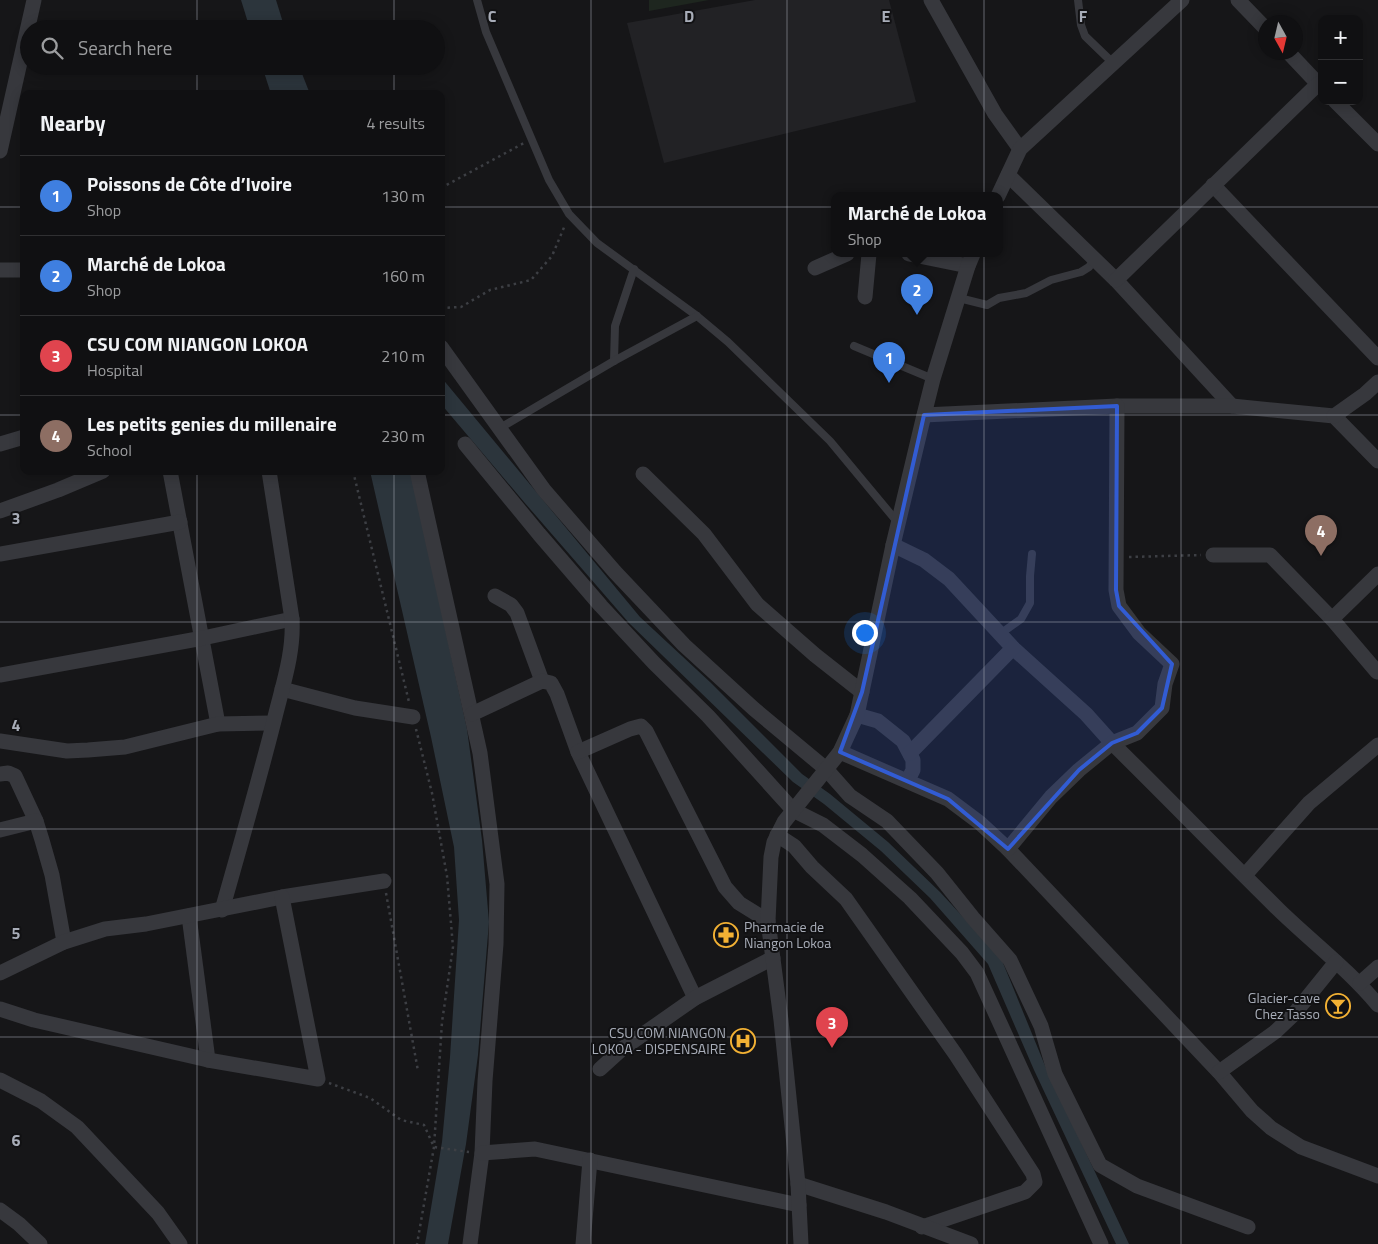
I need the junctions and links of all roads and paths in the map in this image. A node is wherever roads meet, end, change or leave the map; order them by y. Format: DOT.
graph roads {
  1 [pos="34,0"];
  2 [pos="477,0"];
  3 [pos="1078,0"];
  4 [pos="1182,0"];
  5 [pos="1238,0"];
  6 [pos="934,1"];
  7 [pos="29,20"];
  8 [pos="1258,21"];
  9 [pos="1296,60"];
  10 [pos="20,62"];
  11 [pos="1113,63"];
  12 [pos="1318,84"];
  13 [pos="1318,88"];
  14 [pos="1339,105"];
  15 [pos="532,139"];
  16 [pos="1378,144"];
  17 [pos="1020,149"];
  18 [pos="0,151"];
  19 [pos="1008,175"];
  20 [pos="1214,185"];
  21 [pos="445,186"];
  22 [pos="1000,192"];
  23 [pos="569,214"];
  24 [pos="840,257"];
  25 [pos="869,257"];
  26 [pos="940,257"];
  27 [pos="1095,259"];
  28 [pos="971,260"];
  29 [pos="815,268"];
  30 [pos="634,269"];
  31 [pos="0,270"];
  32 [pos="20,270"];
  33 [pos="1116,280"];
  34 [pos="865,297"];
  35 [pos="959,298"];
  36 [pos="445,308"];
  37 [pos="698,316"];
  38 [pos="854,346"];
  39 [pos="445,352"];
  40 [pos="1378,358"];
  41 [pos="614,361"];
  42 [pos="933,379"];
  43 [pos="1378,382"];
  44 [pos="1117,406"];
  45 [pos="1232,406"];
  46 [pos="924,415"];
  47 [pos="1334,416"];
  48 [pos="500,428"];
  49 [pos="20,438"];
  50 [pos="0,444"];
  51 [pos="465,444"];
  52 [pos="1378,461"];
  53 [pos="643,474"];
  54 [pos="94,475"];
  55 [pos="171,475"];
  56 [pos="270,475"];
  57 [pos="354,475"];
  58 [pos="418,475"];
  59 [pos="0,511"];
  60 [pos="180,522"];
  61 [pos="899,524"];
  62 [pos="893,545"];
  63 [pos="0,554"];
  64 [pos="1032,554"];
  65 [pos="1213,555"];
  66 [pos="1115,557"];
  67 [pos="1378,574"];
  68 [pos="495,596"];
  69 [pos="292,619"];
  70 [pos="1332,619"];
  71 [pos="1000,634"];
  72 [pos="203,638"];
  73 [pos="1013,648"];
  74 [pos="1376,672"];
  75 [pos="0,675"];
  76 [pos="542,681"];
  77 [pos="282,690"];
  78 [pos="862,692"];
  79 [pos="472,714"];
  80 [pos="857,715"];
  81 [pos="412,717"];
  82 [pos="274,723"];
  83 [pos="218,724"];
  84 [pos="0,740"];
  85 [pos="1112,743"];
  86 [pos="1378,745"];
  87 [pos="578,752"];
  88 [pos="840,752"];
  89 [pos="910,753"];
  90 [pos="0,774"];
  91 [pos="822,774"];
  92 [pos="908,780"];
  93 [pos="793,810"];
  94 [pos="36,820"];
  95 [pos="0,830"];
  96 [pos="777,835"];
  97 [pos="1008,849"];
  98 [pos="1246,876"];
  99 [pos="384,881"];
  100 [pos="282,897"];
  101 [pos="222,910"];
  102 [pos="189,916"];
  103 [pos="768,921"];
  104 [pos="64,942"];
  105 [pos="773,958"];
  106 [pos="1336,962"];
  107 [pos="1378,967"];
  108 [pos="0,973"];
  109 [pos="1360,983"];
  110 [pos="695,998"];
  111 [pos="1378,1005"];
  112 [pos="0,1009"];
  113 [pos="208,1060"];
  114 [pos="600,1069"];
  115 [pos="418,1071"];
  116 [pos="1219,1072"];
  117 [pos="318,1079"];
  118 [pos="0,1080"];
  119 [pos="436,1148"];
  120 [pos="474,1153"];
  121 [pos="590,1160"];
  122 [pos="1378,1176"];
  123 [pos="798,1184"];
  124 [pos="799,1205"];
  125 [pos="0,1210"];
  126 [pos="922,1226"];
  127 [pos="1248,1227"];
  128 [pos="40,1244"];
  129 [pos="180,1244"];
  130 [pos="417,1244"];
  131 [pos="470,1244"];
  132 [pos="583,1244"];
  133 [pos="802,1244"];
  134 [pos="971,1244"];
  135 [pos="1101,1244"];
  1 -- 7 [label="street"];
  2 -- 15 [label="lane"];
  3 -- 11 [label="lane"];
  4 -- 11 [label="street"];
  5 -- 8 [label="street"];
  6 -- 17 [label="street"];
  9 -- 12 [label="street"];
  10 -- 18 [label="street"];
  11 -- 17 [label="street"];
  13 -- 20 [label="street"];
  14 -- 16 [label="street"];
  15 -- 21 [label="path"];
  15 -- 23 [label="lane"];
  17 -- 19 [label="street"];
  19 -- 22 [label="street"];
  19 -- 27 [label="street"];
  20 -- 33 [label="street"];
  20 -- 40 [label="street"];
  23 -- 30 [label="lane"];
  23 -- 36 [label="path"];
  24 -- 29 [label="street"];
  25 -- 34 [label="street"];
  26 -- 28 [label="street"];
  27 -- 33 [label="street"];
  27 -- 35 [label="lane"];
  28 -- 35 [label="street"];
  30 -- 37 [label="lane"];
  30 -- 41 [label="lane"];
  31 -- 32 [label="street"];
  33 -- 45 [label="street"];
  35 -- 42 [label="street"];
  37 -- 41 [label="lane"];
  37 -- 61 [label="lane"];
  38 -- 42 [label="lane"];
  39 -- 48 [label="street"];
  41 -- 48 [label="lane"];
  42 -- 46 [label="street"];
  43 -- 47 [label="street"];
  44 -- 45 [label="street"];
  44 -- 46 [label="street"];
  44 -- 66 [label="street"];
  45 -- 47 [label="street"];
  46 -- 61 [label="street"];
  47 -- 52 [label="street"];
  48 -- 91 [label="street"];
  49 -- 50 [label="street"];
  51 -- 93 [label="street"];
  53 -- 78 [label="street"];
  54 -- 59 [label="street"];
  55 -- 60 [label="street"];
  56 -- 69 [label="street"];
  57 -- 81 [label="path"];
  58 -- 79 [label="street"];
  60 -- 63 [label="street"];
  60 -- 72 [label="street"];
  61 -- 62 [label="street"];
  62 -- 71 [label="street"];
  62 -- 78 [label="street"];
  64 -- 71 [label="lane"];
  65 -- 66 [label="path"];
  65 -- 70 [label="street"];
  66 -- 85 [label="street"];
  67 -- 70 [label="street"];
  68 -- 76 [label="street"];
  69 -- 72 [label="street"];
  69 -- 77 [label="street"];
  70 -- 74 [label="street"];
  71 -- 73 [label="street"];
  72 -- 75 [label="street"];
  72 -- 83 [label="street"];
  73 -- 85 [label="street"];
  73 -- 89 [label="street"];
  76 -- 79 [label="street"];
  76 -- 87 [label="street"];
  77 -- 81 [label="street"];
  77 -- 82 [label="street"];
  78 -- 80 [label="street"];
  79 -- 120 [label="street"];
  80 -- 88 [label="street"];
  80 -- 89 [label="street"];
  81 -- 119 [label="path"];
  82 -- 83 [label="street"];
  82 -- 101 [label="street"];
  83 -- 84 [label="street"];
  85 -- 97 [label="street"];
  85 -- 98 [label="street"];
  86 -- 98 [label="street"];
  87 -- 103 [label="street"];
  87 -- 110 [label="street"];
  88 -- 91 [label="street"];
  88 -- 92 [label="street"];
  89 -- 92 [label="street"];
  90 -- 94 [label="street"];
  91 -- 93 [label="street"];
  91 -- 127 [label="street"];
  92 -- 97 [label="street"];
  93 -- 96 [label="street"];
  93 -- 135 [label="street"];
  94 -- 95 [label="street"];
  94 -- 104 [label="street"];
  96 -- 103 [label="street"];
  96 -- 126 [label="street"];
  97 -- 116 [label="street"];
  98 -- 106 [label="street"];
  99 -- 100 [label="street"];
  99 -- 115 [label="path"];
  100 -- 101 [label="street"];
  100 -- 117 [label="street"];
  101 -- 102 [label="street"];
  102 -- 104 [label="street"];
  102 -- 113 [label="street"];
  103 -- 105 [label="street"];
  104 -- 108 [label="street"];
  105 -- 110 [label="street"];
  105 -- 123 [label="street"];
  106 -- 109 [label="street"];
  106 -- 116 [label="street"];
  107 -- 109 [label="street"];
  109 -- 111 [label="street"];
  110 -- 114 [label="street"];
  112 -- 113 [label="street"];
  113 -- 117 [label="street"];
  116 -- 122 [label="street"];
  117 -- 119 [label="path"];
  118 -- 129 [label="street"];
  119 -- 120 [label="path"];
  119 -- 130 [label="path"];
  120 -- 121 [label="street"];
  120 -- 131 [label="street"];
  121 -- 124 [label="street"];
  121 -- 132 [label="street"];
  123 -- 124 [label="street"];
  123 -- 126 [label="street"];
  124 -- 133 [label="street"];
  125 -- 128 [label="street"];
  126 -- 134 [label="street"];
}
